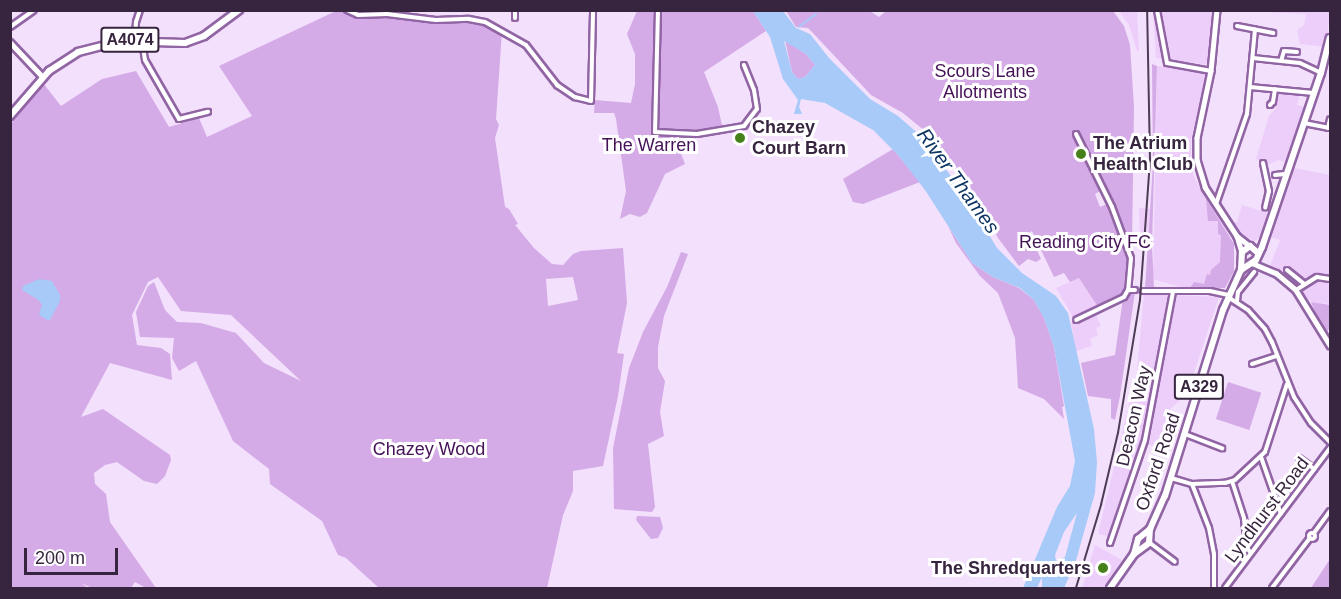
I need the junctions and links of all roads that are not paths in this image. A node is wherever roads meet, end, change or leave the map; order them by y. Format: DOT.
graph roads {
  1 [pos="34,10"];
  2 [pos="140,10"];
  3 [pos="239,10"];
  4 [pos="347,10"];
  5 [pos="515,10"];
  6 [pos="593,10"];
  7 [pos="658,10"];
  8 [pos="1156,10"];
  9 [pos="1218,10"];
  10 [pos="515,18"];
  11 [pos="1237,26"];
  12 [pos="10,27"];
  13 [pos="1255,29"];
  14 [pos="1273,33"];
  15 [pos="1330,38"];
  16 [pos="138,40"];
  17 [pos="10,42"];
  18 [pos="1297,52"];
  19 [pos="1329,52"];
  20 [pos="1252,58"];
  21 [pos="1281,61"];
  22 [pos="744,65"];
  23 [pos="1211,71"];
  24 [pos="1322,72"];
  25 [pos="43,77"];
  26 [pos="1250,87"];
  27 [pos="1275,89"];
  28 [pos="1314,93"];
  29 [pos="1270,105"];
  30 [pos="208,112"];
  31 [pos="10,116"];
  32 [pos="1330,118"];
  33 [pos="1303,122"];
  34 [pos="1329,128"];
  35 [pos="1076,134"];
  36 [pos="1263,163"];
  37 [pos="1285,174"];
  38 [pos="1275,176"];
  39 [pos="1269,191"];
  40 [pos="1279,194"];
  41 [pos="1216,205"];
  42 [pos="1265,208"];
  43 [pos="1237,236"];
  44 [pos="1265,238"];
  45 [pos="1251,246"];
  46 [pos="1242,254"];
  47 [pos="1258,255"];
  48 [pos="1251,263"];
  49 [pos="1265,268"];
  50 [pos="1241,270"];
  51 [pos="1287,270"];
  52 [pos="1254,272"];
  53 [pos="1330,279"];
  54 [pos="1304,284"];
  55 [pos="1128,290"];
  56 [pos="1135,290"];
  57 [pos="1296,290"];
  58 [pos="1143,291"];
  59 [pos="1173,292"];
  60 [pos="1229,296"];
  61 [pos="1236,301"];
  62 [pos="1076,320"];
  63 [pos="1330,333"];
  64 [pos="1326,339"];
  65 [pos="1330,345"];
  66 [pos="1278,356"];
  67 [pos="1252,364"];
  68 [pos="1287,383"];
  69 [pos="1184,434"];
  70 [pos="1330,442"];
  71 [pos="1222,448"];
  72 [pos="1330,448"];
  73 [pos="1262,457"];
  74 [pos="1299,458"];
  75 [pos="1314,469"];
  76 [pos="1170,477"];
  77 [pos="1232,481"];
  78 [pos="1192,484"];
  79 [pos="1330,511"];
  80 [pos="1281,514"];
  81 [pos="1110,543"];
  82 [pos="1146,543"];
  83 [pos="1251,553"];
  84 [pos="1175,562"];
  85 [pos="1110,588"];
  86 [pos="1214,588"];
  87 [pos="1225,588"];
  88 [pos="1272,588"];
  1 -- 12 [label="street"];
  2 -- 16 [label="street"];
  3 -- 16 [label="main road, A4074"];
  4 -- 6 [label="street"];
  5 -- 10 [label="street"];
  7 -- 22 [label="street"];
  8 -- 23 [label="street"];
  9 -- 23 [label="street"];
  11 -- 13 [label="street"];
  13 -- 14 [label="street"];
  13 -- 20 [label="street"];
  15 -- 19 [label="main road"];
  16 -- 25 [label="main road, A4074"];
  16 -- 30 [label="street"];
  17 -- 25 [label="street"];
  18 -- 21 [label="street"];
  19 -- 24 [label="main road"];
  20 -- 21 [label="street"];
  20 -- 26 [label="street"];
  21 -- 24 [label="street"];
  23 -- 41 [label="street"];
  24 -- 28 [label="main road"];
  25 -- 31 [label="main road, A4074"];
  26 -- 27 [label="street"];
  26 -- 41 [label="street"];
  27 -- 28 [label="street"];
  27 -- 29 [label="street"];
  28 -- 33 [label="main road"];
  32 -- 34 [label="street"];
  33 -- 34 [label="street"];
  33 -- 37 [label="main road"];
  35 -- 55 [label="street"];
  36 -- 39 [label="street"];
  37 -- 38 [label="street"];
  37 -- 40 [label="main road"];
  39 -- 40 [label="street"];
  39 -- 42 [label="street"];
  40 -- 44 [label="main road"];
  41 -- 43 [label="street"];
  43 -- 45 [label="street"];
  43 -- 46 [label="street"];
  44 -- 45 [label="main road"];
  44 -- 47 [label="main road"];
  45 -- 46 [label="main road"];
  45 -- 47 [label="main road"];
  46 -- 48 [label="main road"];
  46 -- 50 [label="main road, Oxford Road / A329"];
  47 -- 48 [label="main road"];
  47 -- 49 [label="street"];
  48 -- 49 [label="street"];
  48 -- 50 [label="main road"];
  49 -- 57 [label="street"];
  50 -- 60 [label="main road, Oxford Road / A329"];
  51 -- 54 [label="street"];
  52 -- 61 [label="street"];
  53 -- 54 [label="street"];
  54 -- 57 [label="street"];
  55 -- 56 [label="street"];
  55 -- 62 [label="street"];
  57 -- 64 [label="street"];
  58 -- 59 [label="street"];
  59 -- 60 [label="street"];
  59 -- 81 [label="street, Deacon Way"];
  60 -- 61 [label="street"];
  60 -- 69 [label="main road, Oxford Road / A329"];
  61 -- 66 [label="street"];
  63 -- 64 [label="street"];
  64 -- 65 [label="street"];
  66 -- 67 [label="street"];
  66 -- 68 [label="street"];
  68 -- 70 [label="street"];
  68 -- 73 [label="street"];
  69 -- 71 [label="street"];
  69 -- 76 [label="main road, Oxford Road / A329"];
  72 -- 75 [label="street, Lyndhurst Road"];
  73 -- 77 [label="street"];
  73 -- 80 [label="street"];
  74 -- 75 [label="street"];
  75 -- 80 [label="street, Lyndhurst Road"];
  76 -- 78 [label="street"];
  76 -- 82 [label="main road, Oxford Road / A329"];
  77 -- 78 [label="street"];
  77 -- 83 [label="street"];
  78 -- 86 [label="street"];
  79 -- 88 [label="street"];
  80 -- 83 [label="street, Lyndhurst Road"];
  82 -- 84 [label="street"];
  82 -- 85 [label="main road"];
  83 -- 87 [label="street, Lyndhurst Road"];
}
